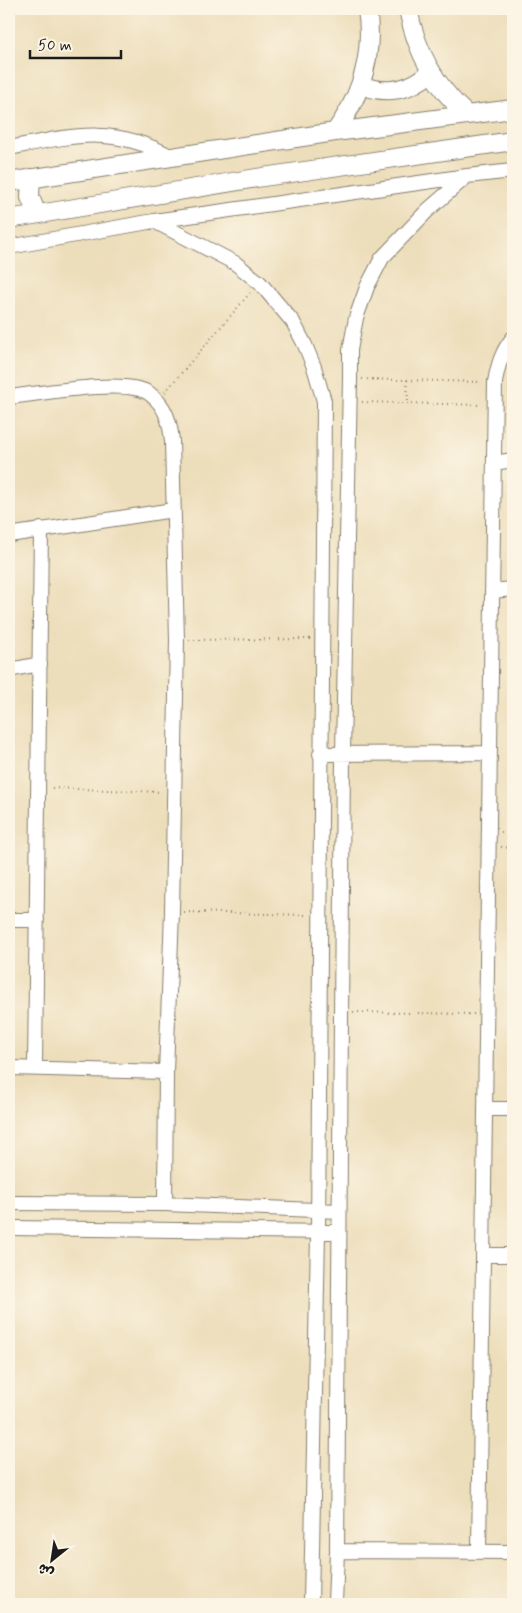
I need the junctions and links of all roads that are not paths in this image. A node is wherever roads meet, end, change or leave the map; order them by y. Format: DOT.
graph roads {
  1 [pos="367,9"];
  2 [pos="408,9"];
  3 [pos="431,72"];
  4 [pos="361,85"];
  5 [pos="513,110"];
  6 [pos="467,115"];
  7 [pos="335,132"];
  8 [pos="513,141"];
  9 [pos="9,148"];
  10 [pos="172,157"];
  11 [pos="513,171"];
  12 [pos="467,176"];
  13 [pos="32,178"];
  14 [pos="9,182"];
  15 [pos="37,214"];
  16 [pos="9,219"];
  17 [pos="154,221"];
  18 [pos="9,247"];
  19 [pos="513,338"];
  20 [pos="9,397"];
  21 [pos="324,402"];
  22 [pos="350,402"];
  23 [pos="513,460"];
  24 [pos="494,463"];
  25 [pos="174,510"];
  26 [pos="42,529"];
  27 [pos="9,535"];
  28 [pos="513,589"];
  29 [pos="492,591"];
  30 [pos="40,664"];
  31 [pos="9,670"];
  32 [pos="490,753"];
  33 [pos="320,754"];
  34 [pos="343,754"];
  35 [pos="9,920"];
  36 [pos="37,920"];
  37 [pos="9,1068"];
  38 [pos="35,1068"];
  39 [pos="166,1072"];
  40 [pos="485,1109"];
  41 [pos="513,1110"];
  42 [pos="9,1203"];
  43 [pos="165,1204"];
  44 [pos="317,1211"];
  45 [pos="339,1211"];
  46 [pos="9,1228"];
  47 [pos="318,1232"];
  48 [pos="339,1232"];
  49 [pos="483,1255"];
  50 [pos="513,1255"];
  51 [pos="337,1551"];
  52 [pos="479,1551"];
  53 [pos="513,1552"];
  54 [pos="311,1604"];
  55 [pos="335,1604"];
  1 -- 4 [label="street"];
  2 -- 3 [label="street"];
  3 -- 4 [label="street"];
  3 -- 6 [label="street"];
  4 -- 7 [label="street"];
  5 -- 6 [label="street"];
  6 -- 7 [label="street"];
  7 -- 10 [label="street"];
  8 -- 15 [label="street"];
  9 -- 10 [label="street"];
  10 -- 13 [label="street"];
  11 -- 12 [label="street"];
  12 -- 17 [label="street"];
  12 -- 22 [label="street"];
  13 -- 14 [label="street"];
  13 -- 15 [label="street"];
  15 -- 16 [label="street"];
  17 -- 18 [label="street"];
  17 -- 21 [label="street"];
  19 -- 24 [label="street"];
  20 -- 25 [label="street"];
  21 -- 22 [label="street"];
  21 -- 33 [label="street"];
  22 -- 34 [label="street"];
  23 -- 24 [label="street"];
  24 -- 29 [label="street"];
  25 -- 26 [label="street"];
  25 -- 39 [label="street"];
  26 -- 27 [label="street"];
  26 -- 30 [label="street"];
  28 -- 29 [label="street"];
  29 -- 32 [label="street"];
  30 -- 31 [label="street"];
  30 -- 36 [label="street"];
  32 -- 34 [label="street"];
  32 -- 40 [label="street"];
  33 -- 34 [label="street"];
  33 -- 44 [label="street"];
  34 -- 45 [label="street"];
  35 -- 36 [label="street"];
  36 -- 38 [label="street"];
  37 -- 38 [label="street"];
  38 -- 39 [label="street"];
  39 -- 43 [label="street"];
  40 -- 41 [label="street"];
  40 -- 49 [label="street"];
  42 -- 43 [label="street"];
  43 -- 44 [label="street"];
  44 -- 45 [label="street"];
  44 -- 47 [label="street"];
  45 -- 48 [label="street"];
  46 -- 47 [label="street"];
  47 -- 48 [label="street"];
  47 -- 54 [label="street"];
  48 -- 51 [label="street"];
  49 -- 50 [label="street"];
  49 -- 52 [label="street"];
  51 -- 52 [label="street"];
  51 -- 55 [label="street"];
  52 -- 53 [label="street"];
}
